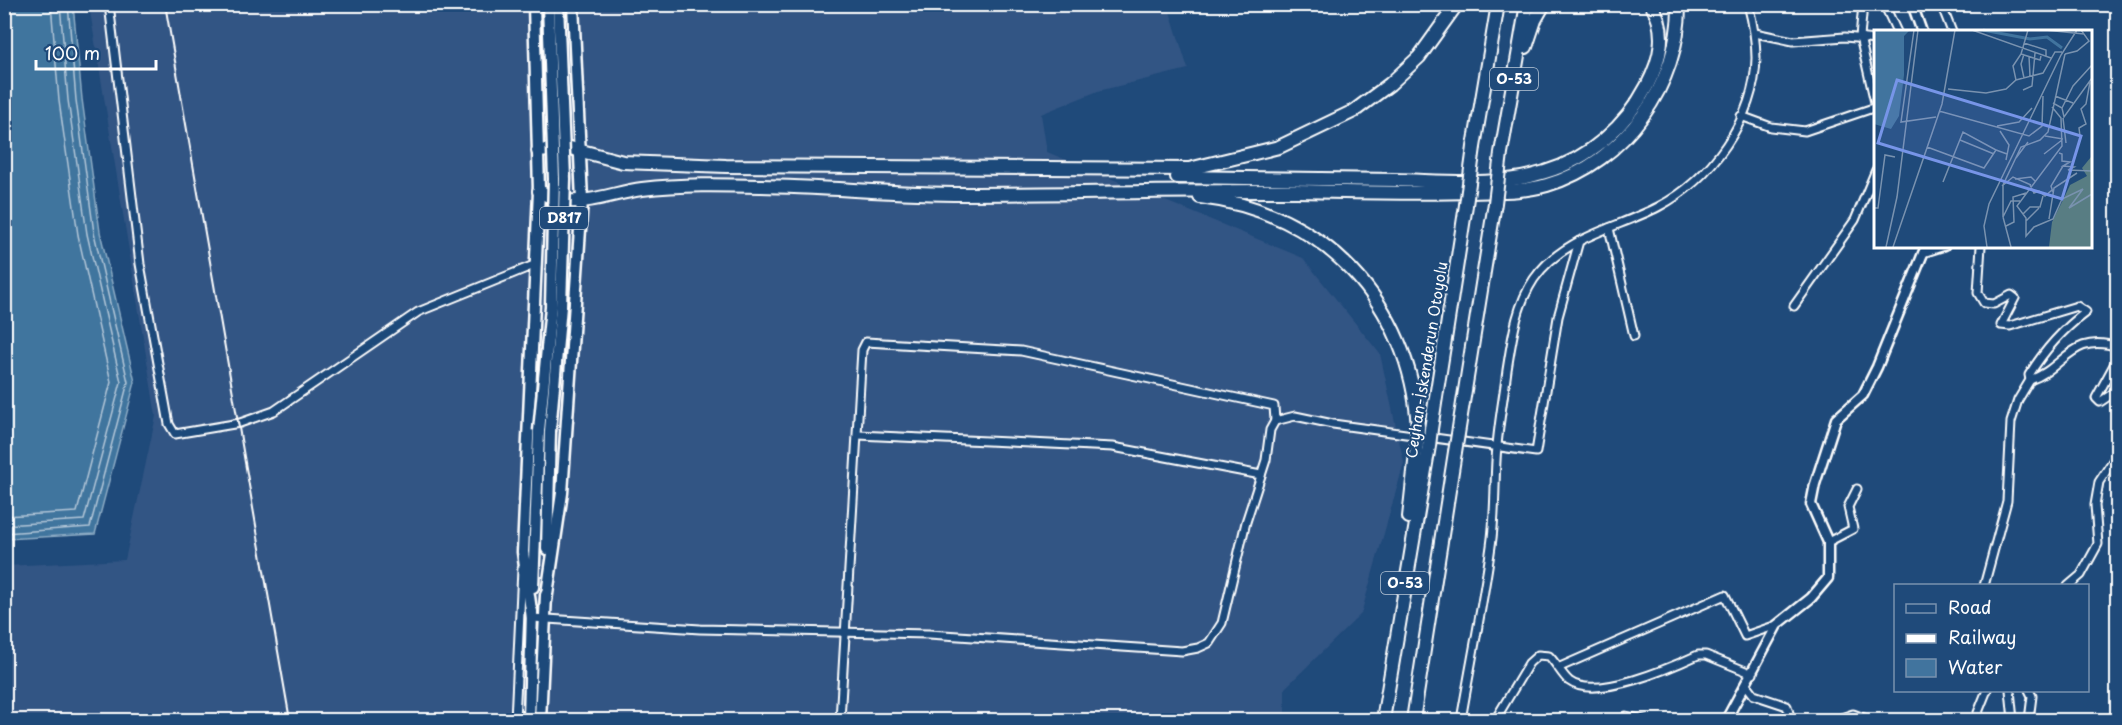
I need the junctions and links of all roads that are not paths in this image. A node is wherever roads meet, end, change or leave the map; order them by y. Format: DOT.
graph roads {
  1 [pos="109,4"];
  2 [pos="534,4"];
  3 [pos="548,4"];
  4 [pos="558,4"];
  5 [pos="573,4"];
  6 [pos="1457,4"];
  7 [pos="1498,4"];
  8 [pos="1527,4"];
  9 [pos="1544,4"];
  10 [pos="1651,4"];
  11 [pos="1679,4"];
  12 [pos="1748,4"];
  13 [pos="1863,4"];
  14 [pos="1884,4"];
  15 [pos="1911,4"];
  16 [pos="1941,4"];
  17 [pos="1896,30"];
  18 [pos="1921,30"];
  19 [pos="1951,30"];
  20 [pos="1755,33"];
  21 [pos="1860,37"];
  22 [pos="1874,40"];
  23 [pos="1874,98"];
  24 [pos="1874,108"];
  25 [pos="1741,116"];
  26 [pos="1506,130"];
  27 [pos="538,151"];
  28 [pos="582,152"];
  29 [pos="970,166"];
  30 [pos="1874,175"];
  31 [pos="538,191"];
  32 [pos="1103,191"];
  33 [pos="582,200"];
  34 [pos="1609,228"];
  35 [pos="1579,240"];
  36 [pos="1981,248"];
  37 [pos="1924,250"];
  38 [pos="534,265"];
  39 [pos="1794,306"];
  40 [pos="1634,336"];
  41 [pos="2118,347"];
  42 [pos="2118,365"];
  43 [pos="2030,380"];
  44 [pos="2118,390"];
  45 [pos="1275,421"];
  46 [pos="544,431"];
  47 [pos="858,435"];
  48 [pos="1423,445"];
  49 [pos="1497,446"];
  50 [pos="2118,453"];
  51 [pos="1261,475"];
  52 [pos="1857,489"];
  53 [pos="1828,542"];
  54 [pos="523,552"];
  55 [pos="1984,584"];
  56 [pos="2069,584"];
  57 [pos="546,602"];
  58 [pos="537,619"];
  59 [pos="1777,625"];
  60 [pos="844,632"];
  61 [pos="1560,667"];
  62 [pos="1753,674"];
  63 [pos="1747,686"];
  64 [pos="1986,692"];
  65 [pos="2010,692"];
  66 [pos="2031,692"];
  67 [pos="1626,716"];
  68 [pos="515,720"];
  69 [pos="529,720"];
  70 [pos="540,720"];
  71 [pos="840,720"];
  72 [pos="1383,720"];
  73 [pos="1413,720"];
  74 [pos="1461,720"];
  75 [pos="1494,720"];
  76 [pos="1644,720"];
  77 [pos="1726,720"];
  78 [pos="1791,720"];
  79 [pos="1836,720"];
  80 [pos="1869,720"];
  81 [pos="1975,720"];
  82 [pos="2013,720"];
  83 [pos="2030,720"];
  1 -- 38 [label="street"];
  2 -- 27 [label="highway"];
  3 -- 46 [label="highway, D817, bridge"];
  4 -- 46 [label="highway, D817, bridge"];
  5 -- 28 [label="highway"];
  6 -- 29 [label="highway"];
  7 -- 48 [label="highway, Ceyhan-İskenderun Otoyolu / O-53, bridge"];
  8 -- 26 [label="highway, O-53"];
  9 -- 26 [label="highway"];
  10 -- 29 [label="highway"];
  11 -- 32 [label="highway"];
  12 -- 20 [label="street"];
  13 -- 21 [label="street"];
  14 -- 17 [label="street"];
  15 -- 18 [label="street"];
  16 -- 19 [label="street"];
  20 -- 21 [label="street"];
  20 -- 25 [label="street"];
  21 -- 22 [label="street"];
  21 -- 23 [label="street"];
  24 -- 25 [label="street"];
  25 -- 34 [label="street"];
  26 -- 73 [label="highway, O-53, bridge"];
  27 -- 28 [label="highway"];
  27 -- 31 [label="highway"];
  28 -- 29 [label="highway"];
  28 -- 33 [label="highway"];
  30 -- 39 [label="street"];
  31 -- 33 [label="highway"];
  31 -- 38 [label="highway"];
  32 -- 33 [label="highway"];
  32 -- 48 [label="highway, bridge"];
  33 -- 57 [label="highway"];
  34 -- 35 [label="street"];
  34 -- 40 [label="street"];
  35 -- 49 [label="street"];
  35 -- 49 [label="street"];
  36 -- 43 [label="street"];
  37 -- 53 [label="street"];
  38 -- 54 [label="highway"];
  41 -- 43 [label="street"];
  42 -- 44 [label="street"];
  43 -- 55 [label="street"];
  45 -- 47 [label="street"];
  45 -- 49 [label="street"];
  45 -- 51 [label="street"];
  46 -- 57 [label="highway, D817"];
  46 -- 58 [label="highway, D817"];
  47 -- 51 [label="street"];
  47 -- 60 [label="street"];
  48 -- 72 [label="highway, Ceyhan-İskenderun Otoyolu / O-53"];
  49 -- 74 [label="street"];
  50 -- 56 [label="street"];
  51 -- 60 [label="street"];
  52 -- 53 [label="street"];
  53 -- 59 [label="street"];
  54 -- 58 [label="highway"];
  54 -- 68 [label="street"];
  57 -- 58 [label="highway, D817"];
  58 -- 60 [label="street"];
  58 -- 69 [label="highway, D817"];
  58 -- 70 [label="highway, D817"];
  59 -- 61 [label="street"];
  59 -- 62 [label="street"];
  60 -- 71 [label="street"];
  61 -- 62 [label="street"];
  61 -- 75 [label="street"];
  62 -- 63 [label="street"];
  63 -- 77 [label="street"];
  63 -- 78 [label="street"];
  64 -- 81 [label="street"];
  65 -- 82 [label="street"];
  66 -- 83 [label="street"];
  67 -- 76 [label="street"];
  79 -- 80 [label="street"];
}
